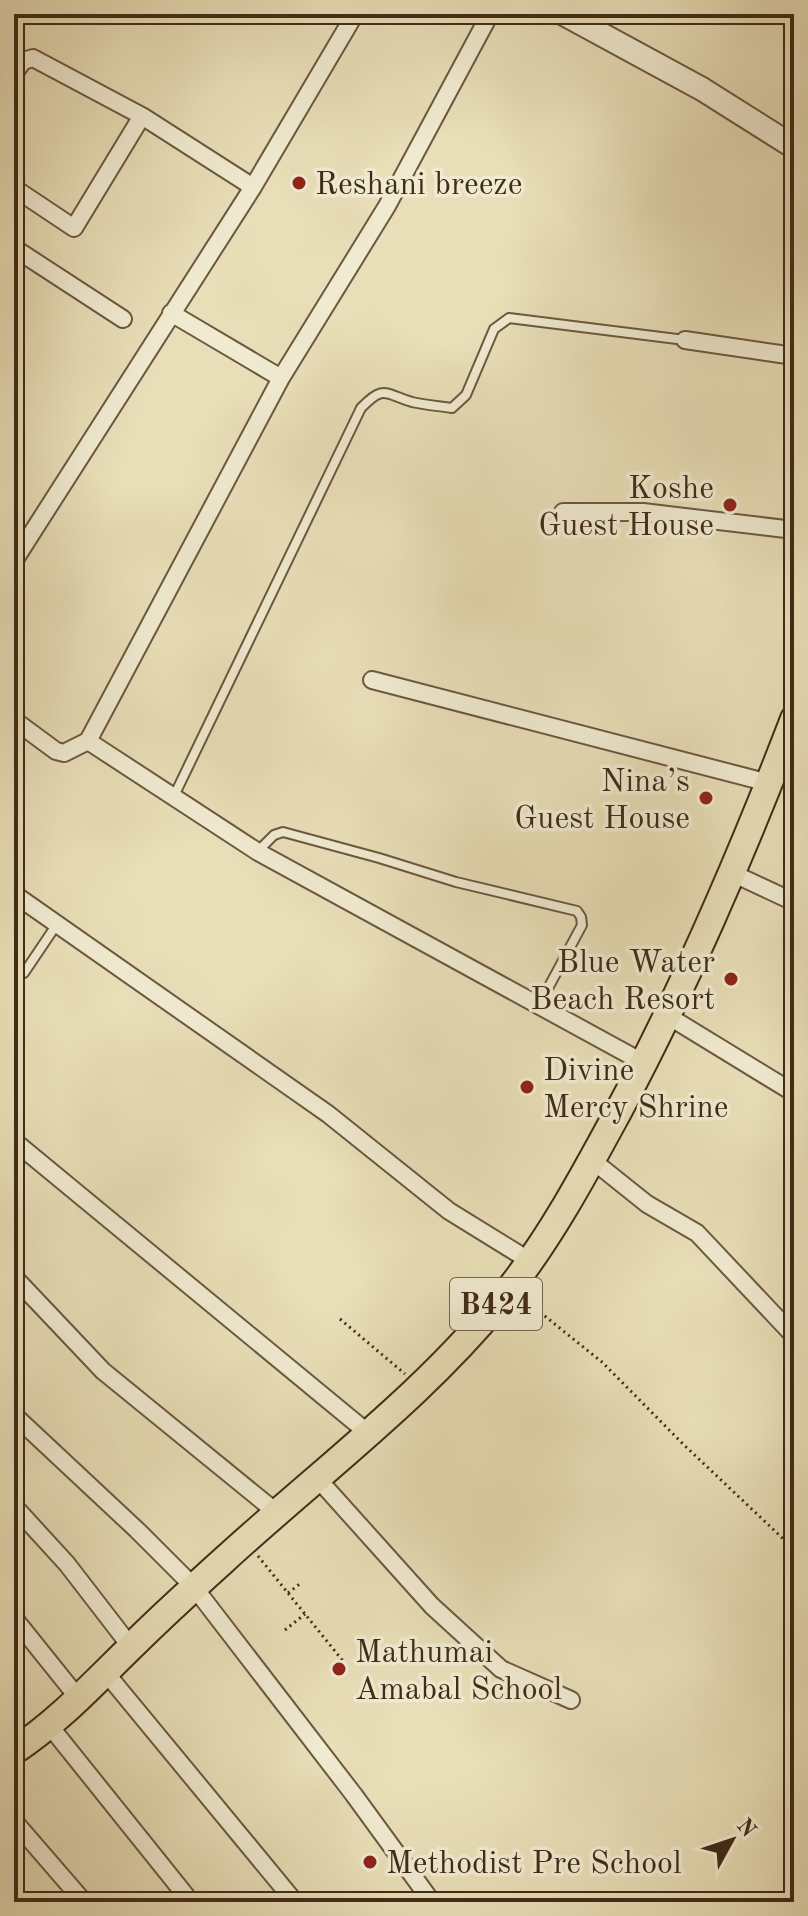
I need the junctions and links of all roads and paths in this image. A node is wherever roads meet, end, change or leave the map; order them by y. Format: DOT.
graph roads {
  1 [pos="355,14"];
  2 [pos="490,14"];
  3 [pos="564,14"];
  4 [pos="14,74"];
  5 [pos="142,116"];
  6 [pos="794,147"];
  7 [pos="253,187"];
  8 [pos="14,188"];
  9 [pos="14,248"];
  10 [pos="171,313"];
  11 [pos="123,319"];
  12 [pos="685,340"];
  13 [pos="794,356"];
  14 [pos="281,378"];
  15 [pos="563,512"];
  16 [pos="794,530"];
  17 [pos="14,561"];
  18 [pos="372,680"];
  19 [pos="794,719"];
  20 [pos="14,720"];
  21 [pos="88,741"];
  22 [pos="769,783"];
  23 [pos="174,796"];
  24 [pos="258,852"];
  25 [pos="734,874"];
  26 [pos="14,894"];
  27 [pos="794,902"];
  28 [pos="57,924"];
  29 [pos="14,976"];
  30 [pos="539,1005"];
  31 [pos="668,1016"];
  32 [pos="644,1063"];
  33 [pos="794,1093"];
  34 [pos="14,1141"];
  35 [pos="592,1160"];
  36 [pos="530,1261"];
  37 [pos="14,1277"];
  38 [pos="510,1288"];
  39 [pos="340,1319"];
  40 [pos="794,1336"];
  41 [pos="421,1386"];
  42 [pos="14,1415"];
  43 [pos="368,1433"];
  44 [pos="318,1479"];
  45 [pos="14,1506"];
  46 [pos="276,1512"];
  47 [pos="245,1541"];
  48 [pos="794,1549"];
  49 [pos="301,1583"];
  50 [pos="194,1587"];
  51 [pos="288,1593"];
  52 [pos="305,1614"];
  53 [pos="14,1618"];
  54 [pos="285,1630"];
  55 [pos="131,1647"];
  56 [pos="343,1661"];
  57 [pos="106,1673"];
  58 [pos="79,1699"];
  59 [pos="571,1700"];
  60 [pos="49,1725"];
  61 [pos="17,1742"];
  62 [pos="14,1821"];
  63 [pos="84,1902"];
  64 [pos="191,1902"];
  65 [pos="295,1902"];
  66 [pos="432,1902"];
  1 -- 7 [label="street"];
  2 -- 14 [label="street"];
  3 -- 6 [label="street"];
  4 -- 5 [label="street"];
  5 -- 7 [label="street"];
  5 -- 8 [label="street"];
  7 -- 10 [label="street"];
  9 -- 11 [label="street"];
  10 -- 14 [label="street"];
  10 -- 17 [label="street"];
  12 -- 13 [label="street"];
  12 -- 23 [label="lane"];
  14 -- 21 [label="street"];
  15 -- 16 [label="street"];
  18 -- 22 [label="street"];
  19 -- 22 [label="main road, B424"];
  20 -- 21 [label="street"];
  21 -- 23 [label="street"];
  22 -- 25 [label="main road, B424"];
  23 -- 24 [label="street"];
  24 -- 30 [label="street"];
  24 -- 30 [label="lane"];
  25 -- 27 [label="street"];
  25 -- 31 [label="main road, B424"];
  26 -- 28 [label="street"];
  28 -- 29 [label="lane"];
  28 -- 36 [label="street"];
  30 -- 32 [label="street"];
  31 -- 32 [label="main road, B424"];
  31 -- 33 [label="street"];
  32 -- 35 [label="main road, B424"];
  34 -- 43 [label="street"];
  35 -- 36 [label="main road, B424"];
  35 -- 40 [label="street"];
  36 -- 38 [label="main road, B424"];
  37 -- 46 [label="street"];
  38 -- 41 [label="main road, B424"];
  38 -- 48 [label="path"];
  39 -- 41 [label="path"];
  41 -- 43 [label="main road, B424"];
  42 -- 50 [label="street"];
  43 -- 44 [label="main road, B424"];
  44 -- 46 [label="main road, B424"];
  44 -- 59 [label="street"];
  45 -- 55 [label="street"];
  46 -- 47 [label="main road, B424"];
  47 -- 50 [label="main road, B424"];
  47 -- 51 [label="path"];
  49 -- 51 [label="path"];
  50 -- 55 [label="main road, B424"];
  50 -- 66 [label="street"];
  51 -- 52 [label="path"];
  52 -- 54 [label="path"];
  52 -- 56 [label="path"];
  53 -- 58 [label="street"];
  55 -- 57 [label="main road, B424"];
  57 -- 58 [label="main road, B424"];
  57 -- 65 [label="street"];
  58 -- 60 [label="main road, B424"];
  60 -- 61 [label="main road, B424"];
  60 -- 64 [label="street"];
  62 -- 63 [label="street"];
}
